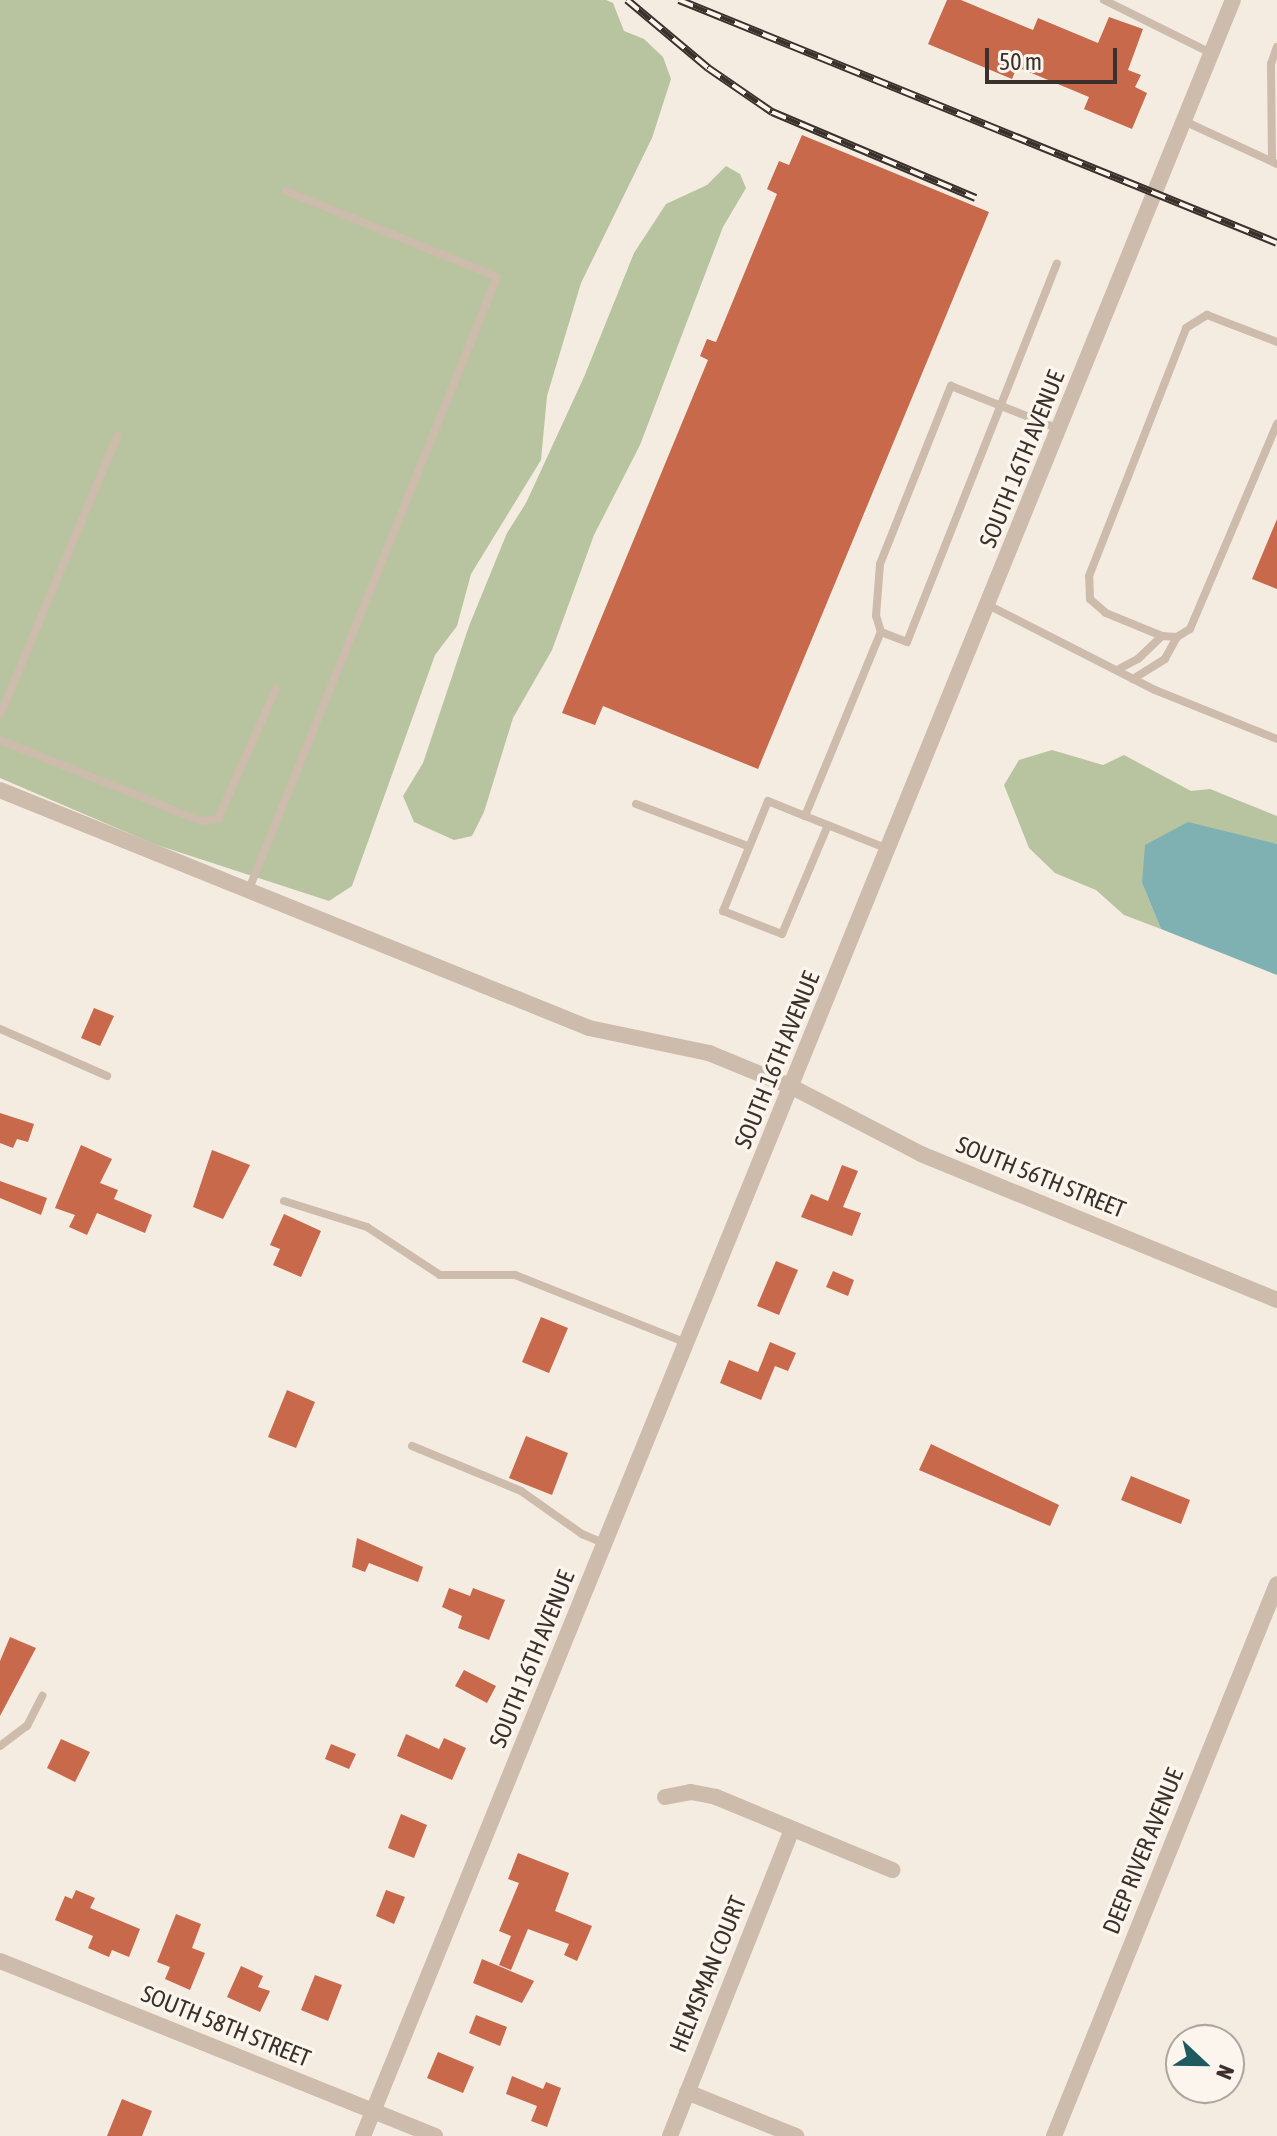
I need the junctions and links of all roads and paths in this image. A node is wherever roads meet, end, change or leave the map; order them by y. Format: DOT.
graph roads {
  1 [pos="1104,0"];
  2 [pos="1233,0"];
  3 [pos="1277,47"];
  4 [pos="1211,54"];
  5 [pos="1184,121"];
  6 [pos="1274,162"];
  7 [pos="286,191"];
  8 [pos="1057,264"];
  9 [pos="1277,342"];
  10 [pos="1004,407"];
  11 [pos="1277,424"];
  12 [pos="1060,429"];
  13 [pos="117,436"];
  14 [pos="988,605"];
  15 [pos="881,632"];
  16 [pos="1162,636"];
  17 [pos="1177,637"];
  18 [pos="1117,670"];
  19 [pos="1133,679"];
  20 [pos="276,689"];
  21 [pos="0,715"];
  22 [pos="1277,739"];
  23 [pos="0,740"];
  24 [pos="0,790"];
  25 [pos="636,804"];
  26 [pos="805,816"];
  27 [pos="828,825"];
  28 [pos="748,846"];
  29 [pos="889,850"];
  30 [pos="249,889"];
  31 [pos="0,1029"];
  32 [pos="107,1076"];
  33 [pos="792,1087"];
  34 [pos="284,1201"];
  35 [pos="1277,1300"];
  36 [pos="687,1343"];
  37 [pos="412,1446"];
  38 [pos="605,1544"];
  39 [pos="1277,1584"];
  40 [pos="42,1696"];
  41 [pos="0,1746"];
  42 [pos="665,1797"];
  43 [pos="792,1829"];
  44 [pos="892,1870"];
  45 [pos="0,1961"];
  46 [pos="687,2092"];
  47 [pos="373,2111"];
  48 [pos="363,2136"];
  49 [pos="435,2136"];
  50 [pos="670,2136"];
  51 [pos="796,2136"];
  52 [pos="1054,2136"];
  1 -- 4 [label="lane"];
  2 -- 4 [label="street, SOUTH 16TH AVENUE"];
  3 -- 6 [label="lane"];
  4 -- 5 [label="street, SOUTH 16TH AVENUE"];
  5 -- 6 [label="lane"];
  5 -- 12 [label="street, SOUTH 16TH AVENUE"];
  7 -- 30 [label="lane"];
  8 -- 10 [label="lane"];
  9 -- 16 [label="lane"];
  10 -- 12 [label="lane"];
  10 -- 15 [label="lane"];
  10 -- 15 [label="lane"];
  11 -- 17 [label="lane"];
  12 -- 14 [label="street, SOUTH 16TH AVENUE"];
  13 -- 21 [label="lane"];
  14 -- 18 [label="lane"];
  14 -- 29 [label="street, SOUTH 16TH AVENUE"];
  15 -- 26 [label="lane"];
  16 -- 17 [label="lane"];
  16 -- 18 [label="lane"];
  17 -- 19 [label="lane"];
  18 -- 19 [label="lane"];
  19 -- 22 [label="lane"];
  20 -- 23 [label="lane"];
  24 -- 30 [label="street, SOUTH 56TH STREET"];
  25 -- 28 [label="lane"];
  26 -- 27 [label="lane"];
  26 -- 28 [label="lane"];
  27 -- 28 [label="lane"];
  27 -- 29 [label="lane"];
  29 -- 33 [label="street, SOUTH 16TH AVENUE"];
  30 -- 33 [label="street, SOUTH 56TH STREET"];
  31 -- 32 [label="lane"];
  33 -- 35 [label="street, SOUTH 56TH STREET"];
  33 -- 36 [label="street, SOUTH 16TH AVENUE"];
  34 -- 36 [label="lane"];
  36 -- 38 [label="street, SOUTH 16TH AVENUE"];
  37 -- 38 [label="lane"];
  38 -- 47 [label="street, SOUTH 16TH AVENUE"];
  39 -- 52 [label="street, DEEP RIVER AVENUE"];
  40 -- 41 [label="lane"];
  42 -- 43 [label="street"];
  43 -- 44 [label="street"];
  43 -- 46 [label="street, HELMSMAN COURT"];
  45 -- 47 [label="street, SOUTH 58TH STREET"];
  46 -- 50 [label="street, HELMSMAN COURT"];
  46 -- 51 [label="street"];
  47 -- 48 [label="street, SOUTH 16TH AVENUE"];
  47 -- 49 [label="street, SOUTH 58TH STREET"];
}
